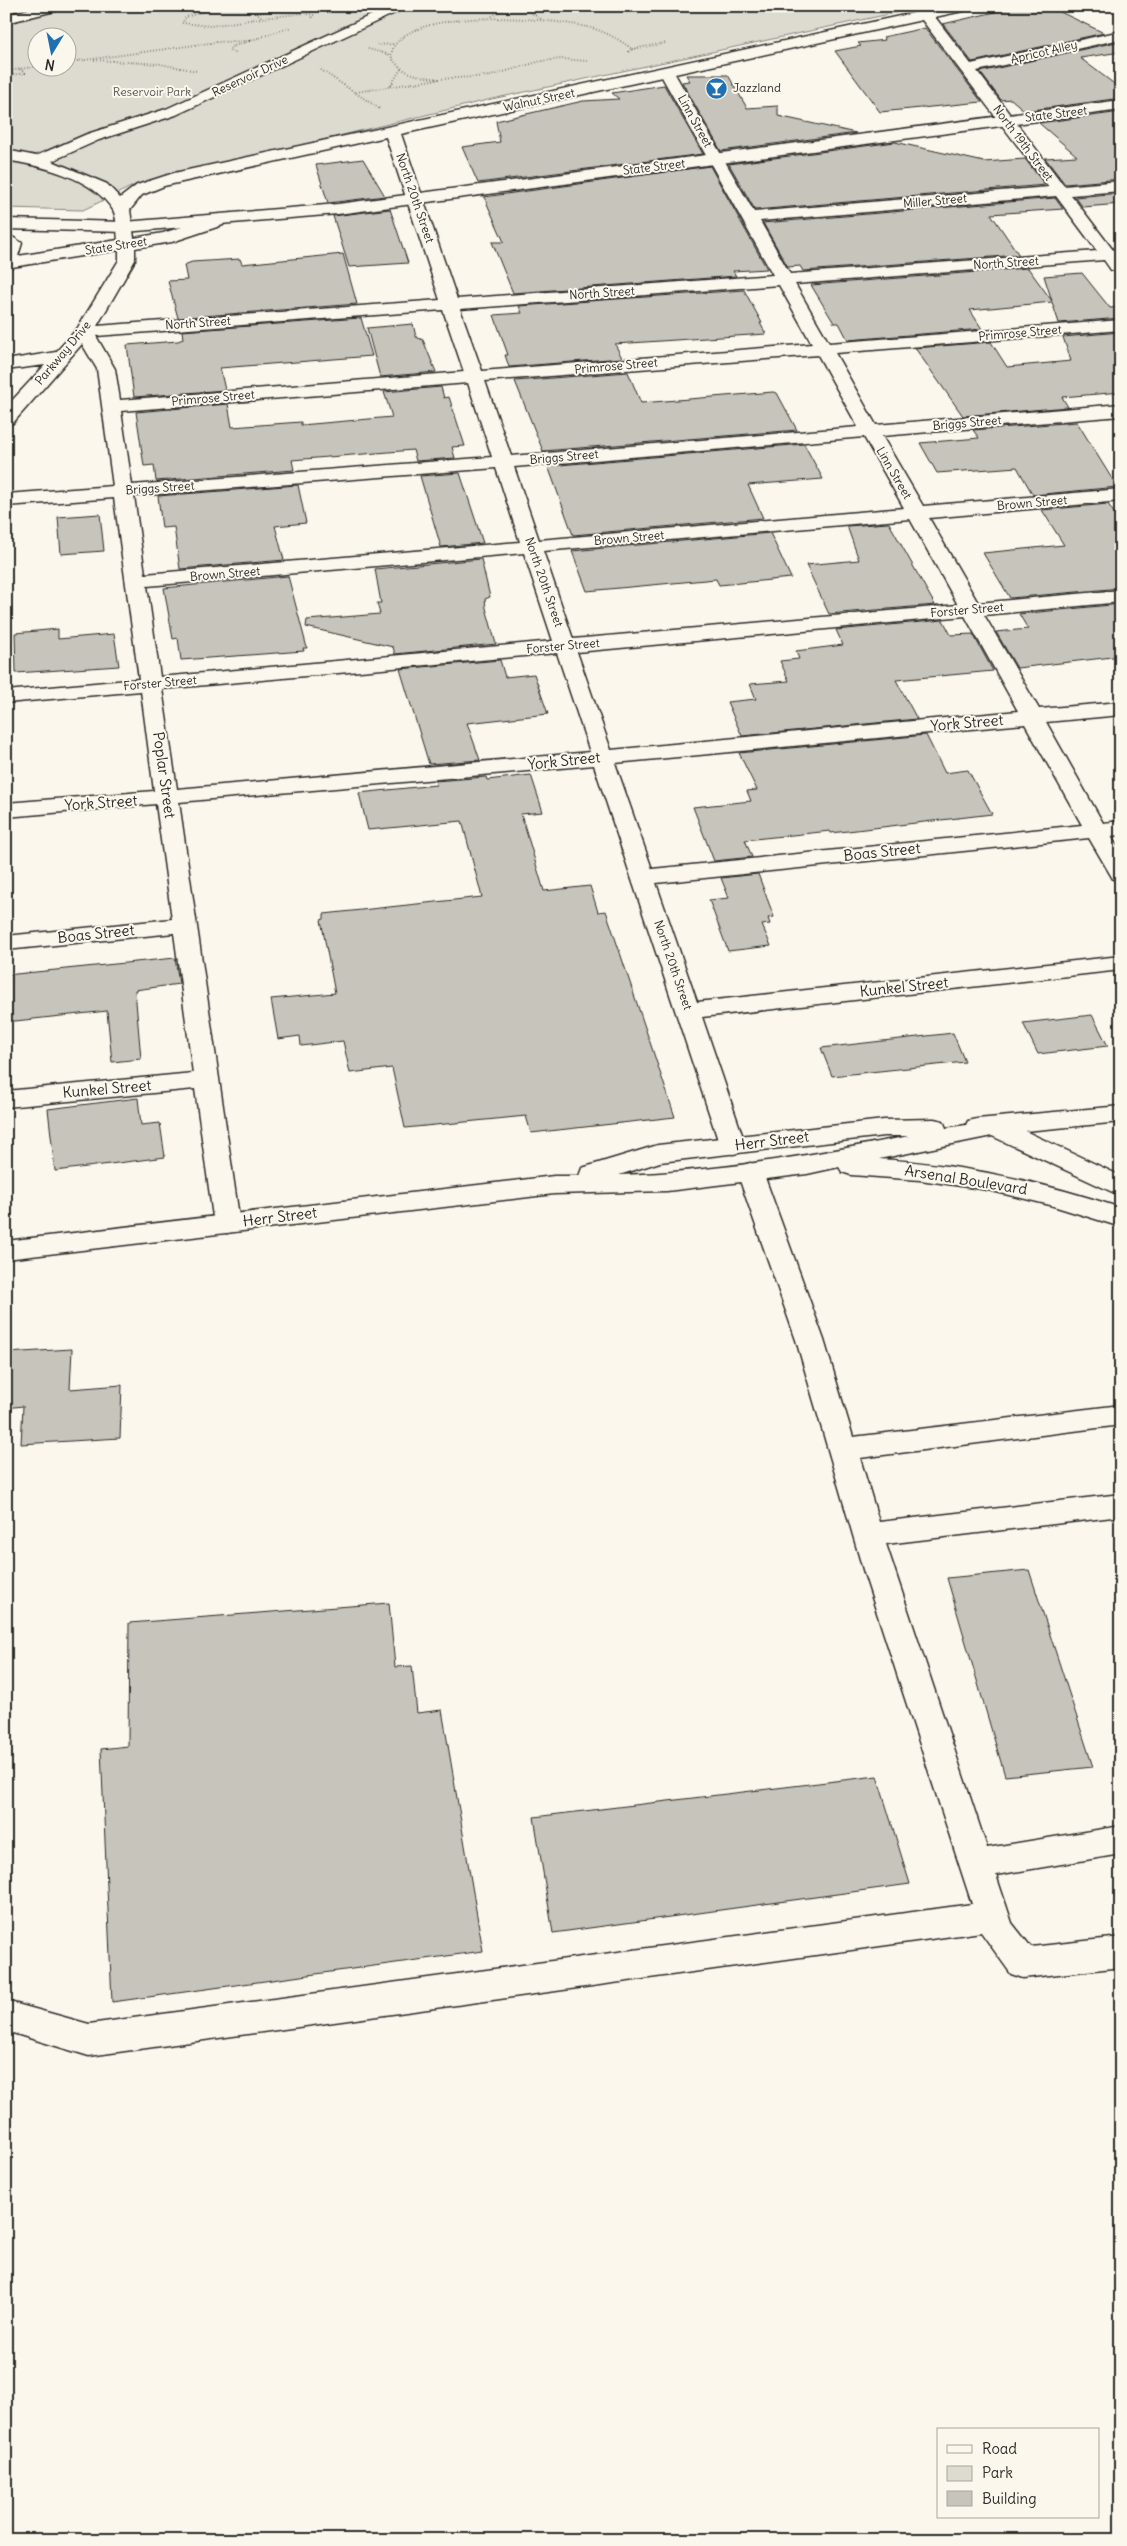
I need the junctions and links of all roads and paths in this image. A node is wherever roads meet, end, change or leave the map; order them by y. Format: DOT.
graph roads {
  1 [pos="59,6"];
  2 [pos="219,6"];
  3 [pos="277,6"];
  4 [pos="403,6"];
  5 [pos="509,6"];
  6 [pos="520,6"];
  7 [pos="967,6"];
  8 [pos="926,15"];
  9 [pos="490,17"];
  10 [pos="263,18"];
  11 [pos="6,20"];
  12 [pos="311,20"];
  13 [pos="543,20"];
  14 [pos="294,26"];
  15 [pos="1121,35"];
  16 [pos="249,41"];
  17 [pos="240,54"];
  18 [pos="296,55"];
  19 [pos="623,57"];
  20 [pos="85,60"];
  21 [pos="78,61"];
  22 [pos="591,62"];
  23 [pos="28,68"];
  24 [pos="20,69"];
  25 [pos="401,69"];
  26 [pos="967,69"];
  27 [pos="667,72"];
  28 [pos="194,75"];
  29 [pos="440,79"];
  30 [pos="391,86"];
  31 [pos="356,92"];
  32 [pos="1121,105"];
  33 [pos="1006,120"];
  34 [pos="392,131"];
  35 [pos="6,155"];
  36 [pos="716,158"];
  37 [pos="38,160"];
  38 [pos="1121,186"];
  39 [pos="1060,191"];
  40 [pos="415,198"];
  41 [pos="122,210"];
  42 [pos="750,217"];
  43 [pos="6,224"];
  44 [pos="126,235"];
  45 [pos="6,238"];
  46 [pos="1115,254"];
  47 [pos="9,262"];
  48 [pos="1121,271"];
  49 [pos="785,279"];
  50 [pos="451,305"];
  51 [pos="1121,325"];
  52 [pos="84,332"];
  53 [pos="824,349"];
  54 [pos="60,358"];
  55 [pos="6,365"];
  56 [pos="475,377"];
  57 [pos="112,406"];
  58 [pos="1121,410"];
  59 [pos="6,420"];
  60 [pos="870,431"];
  61 [pos="504,462"];
  62 [pos="124,491"];
  63 [pos="1121,495"];
  64 [pos="6,500"];
  65 [pos="917,513"];
  66 [pos="532,547"];
  67 [pos="136,582"];
  68 [pos="1121,596"];
  69 [pos="971,609"];
  70 [pos="566,646"];
  71 [pos="151,684"];
  72 [pos="6,697"];
  73 [pos="1121,708"];
  74 [pos="1032,716"];
  75 [pos="603,757"];
  76 [pos="167,798"];
  77 [pos="6,810"];
  78 [pos="1121,828"];
  79 [pos="1096,830"];
  80 [pos="1121,874"];
  81 [pos="643,877"];
  82 [pos="185,925"];
  83 [pos="6,942"];
  84 [pos="1121,963"];
  85 [pos="688,1011"];
  86 [pos="207,1080"];
  87 [pos="6,1098"];
  88 [pos="1121,1114"];
  89 [pos="995,1127"];
  90 [pos="733,1146"];
  91 [pos="807,1165"];
  92 [pos="750,1172"];
  93 [pos="554,1185"];
  94 [pos="1121,1188"];
  95 [pos="1121,1218"];
  96 [pos="227,1224"];
  97 [pos="6,1250"];
  98 [pos="1121,1415"];
  99 [pos="842,1449"];
  100 [pos="1121,1505"];
  101 [pos="868,1535"];
  102 [pos="1121,1840"];
  103 [pos="975,1864"];
  104 [pos="993,1916"];
  105 [pos="1121,1952"];
  106 [pos="6,2016"];
  1 -- 11 [label="street"];
  2 -- 10 [label="path"];
  3 -- 10 [label="path"];
  4 -- 18 [label="street, Reservoir Drive"];
  5 -- 9 [label="path"];
  6 -- 13 [label="path"];
  7 -- 8 [label="street, Walnut Street"];
  8 -- 26 [label="street, North 19th Street"];
  8 -- 27 [label="street, Walnut Street"];
  9 -- 13 [label="path"];
  9 -- 25 [label="path"];
  10 -- 12 [label="path"];
  13 -- 19 [label="path"];
  14 -- 16 [label="path"];
  15 -- 26 [label="street, Apricot Alley"];
  16 -- 17 [label="path"];
  16 -- 20 [label="path"];
  18 -- 31 [label="path"];
  18 -- 37 [label="street, Reservoir Drive"];
  20 -- 21 [label="path"];
  20 -- 28 [label="path"];
  22 -- 29 [label="path"];
  23 -- 24 [label="path"];
  24 -- 24 [label="path"];
  25 -- 29 [label="path"];
  25 -- 30 [label="path"];
  26 -- 33 [label="street, North 19th Street"];
  27 -- 34 [label="street, Walnut Street"];
  27 -- 36 [label="street, Linn Street"];
  29 -- 30 [label="path"];
  30 -- 31 [label="path"];
  31 -- 34 [label="path"];
  32 -- 33 [label="street, State Street"];
  33 -- 36 [label="street, State Street"];
  33 -- 39 [label="street, North 19th Street"];
  34 -- 40 [label="street, North 20th Street"];
  34 -- 41 [label="street, Walnut Street"];
  35 -- 37 [label="street"];
  36 -- 40 [label="street, State Street"];
  36 -- 42 [label="street, Linn Street"];
  37 -- 41 [label="street"];
  38 -- 39 [label="street, Miller Street"];
  39 -- 42 [label="street, Miller Street"];
  39 -- 46 [label="street, North 19th Street"];
  40 -- 44 [label="street, State Street"];
  40 -- 50 [label="street, North 20th Street"];
  41 -- 44 [label="street, Parkway Drive"];
  42 -- 49 [label="street, Linn Street"];
  43 -- 44 [label="street"];
  44 -- 47 [label="street, State Street"];
  44 -- 52 [label="street, Parkway Drive"];
  45 -- 47 [label="street"];
  46 -- 48 [label="street, North 19th Street"];
  46 -- 49 [label="street, North Street"];
  49 -- 50 [label="street, North Street"];
  49 -- 53 [label="street, Linn Street"];
  50 -- 52 [label="street, North Street"];
  50 -- 56 [label="street, North 20th Street"];
  51 -- 53 [label="street, Primrose Street"];
  52 -- 54 [label="street, Parkway Drive"];
  52 -- 57 [label="street, Poplar Street"];
  53 -- 56 [label="street, Primrose Street"];
  53 -- 60 [label="street, Linn Street"];
  54 -- 55 [label="street"];
  54 -- 59 [label="street, Parkway Drive"];
  56 -- 57 [label="street, Primrose Street"];
  56 -- 61 [label="street, North 20th Street"];
  57 -- 62 [label="street, Poplar Street"];
  58 -- 60 [label="street, Briggs Street"];
  60 -- 61 [label="street, Briggs Street"];
  60 -- 65 [label="street, Linn Street"];
  61 -- 62 [label="street, Briggs Street"];
  61 -- 66 [label="street, North 20th Street"];
  62 -- 64 [label="street, Briggs Street"];
  62 -- 67 [label="street, Poplar Street"];
  63 -- 65 [label="street, Brown Street"];
  65 -- 66 [label="street, Brown Street"];
  65 -- 69 [label="street, Linn Street"];
  66 -- 67 [label="street, Brown Street"];
  66 -- 70 [label="street, North 20th Street"];
  67 -- 71 [label="street, Poplar Street"];
  68 -- 69 [label="street, Forster Street"];
  69 -- 70 [label="street, Forster Street"];
  69 -- 74 [label="street, Linn Street"];
  70 -- 71 [label="street, Forster Street"];
  70 -- 75 [label="street, North 20th Street"];
  71 -- 72 [label="street, Forster Street"];
  71 -- 76 [label="street, Poplar Street"];
  73 -- 74 [label="street, York Street"];
  74 -- 75 [label="street, York Street"];
  74 -- 79 [label="street, Linn Street"];
  75 -- 76 [label="street, York Street"];
  75 -- 81 [label="street, North 20th Street"];
  76 -- 77 [label="street, York Street"];
  76 -- 82 [label="street, Poplar Street"];
  78 -- 79 [label="street, Boas Street"];
  79 -- 80 [label="street, Linn Street"];
  79 -- 81 [label="street, Boas Street"];
  81 -- 85 [label="street, North 20th Street"];
  82 -- 83 [label="street, Boas Street"];
  82 -- 86 [label="street, Poplar Street"];
  84 -- 85 [label="street, Kunkel Street"];
  85 -- 90 [label="street, North 20th Street"];
  86 -- 87 [label="street, Kunkel Street"];
  86 -- 96 [label="street, Poplar Street"];
  88 -- 89 [label="street, Herr Street"];
  89 -- 90 [label="street, Herr Street"];
  89 -- 91 [label="street, Herr Street"];
  89 -- 94 [label="street"];
  90 -- 93 [label="street, Herr Street"];
  91 -- 92 [label="street, Herr Street"];
  91 -- 95 [label="street, Arsenal Boulevard"];
  92 -- 93 [label="street, Herr Street"];
  92 -- 99 [label="street"];
  93 -- 96 [label="street, Herr Street"];
  96 -- 97 [label="street, Herr Street"];
  98 -- 99 [label="street"];
  99 -- 101 [label="street"];
  100 -- 101 [label="street"];
  101 -- 103 [label="street"];
  102 -- 103 [label="street"];
  103 -- 104 [label="street"];
  104 -- 105 [label="street"];
  104 -- 106 [label="street"];
}
